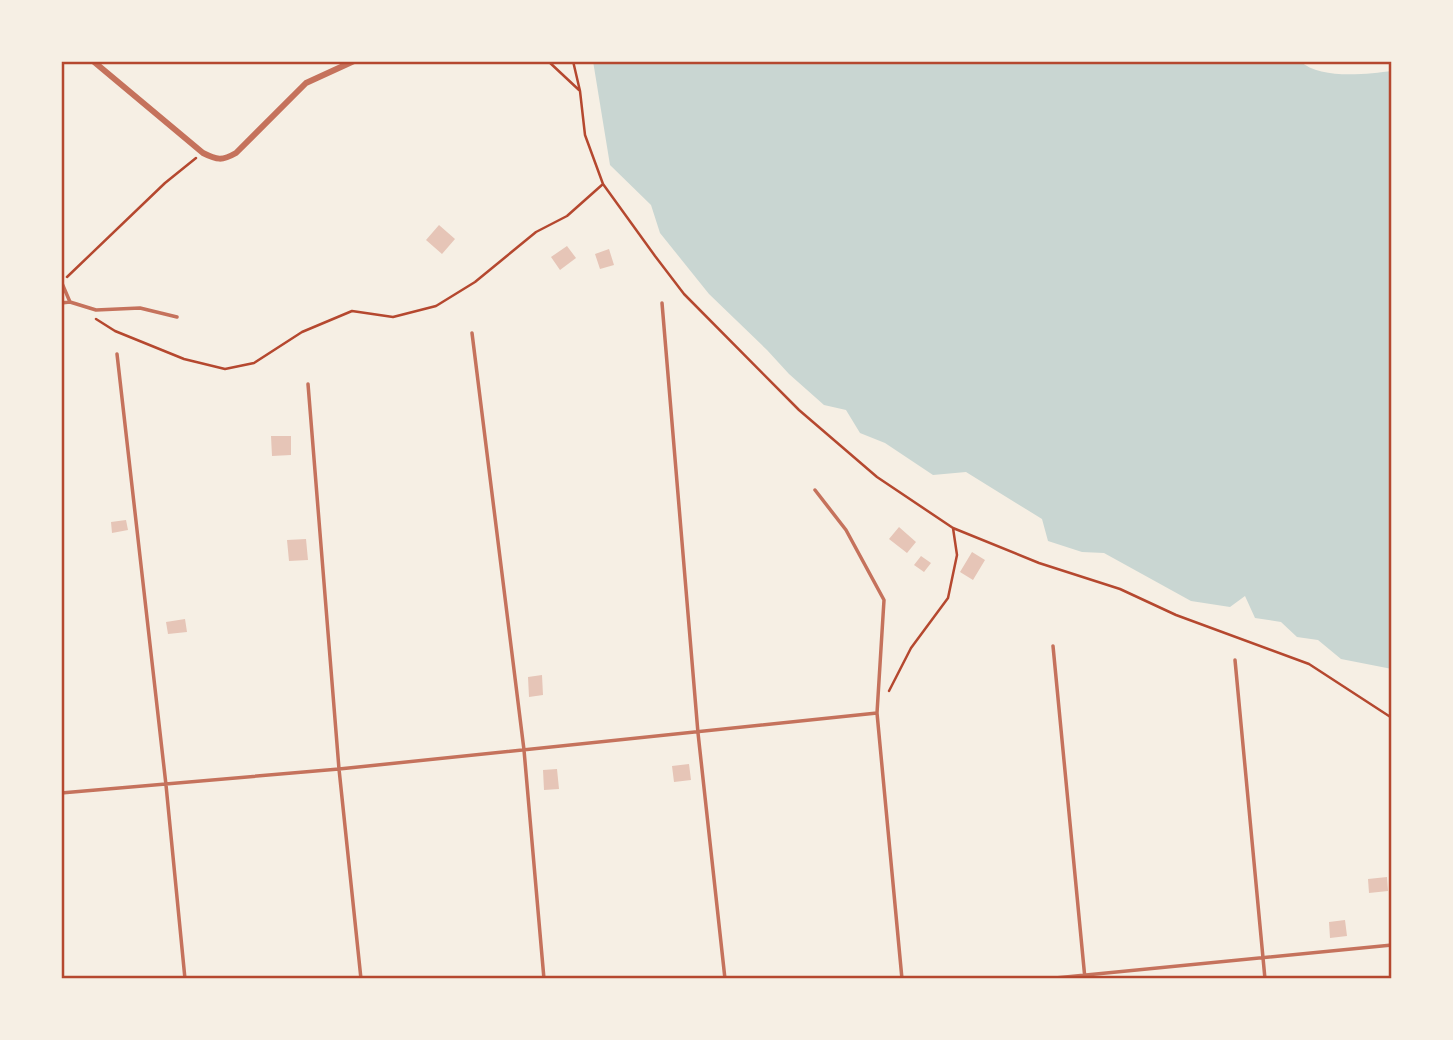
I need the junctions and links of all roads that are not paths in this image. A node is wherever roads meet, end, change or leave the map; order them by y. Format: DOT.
graph roads {
  1 [pos="93,61"];
  2 [pos="354,61"];
  3 [pos="62,281"];
  4 [pos="70,302"];
  5 [pos="61,303"];
  6 [pos="662,303"];
  7 [pos="177,317"];
  8 [pos="471,333"];
  9 [pos="117,354"];
  10 [pos="308,384"];
  11 [pos="815,490"];
  12 [pos="1054,646"];
  13 [pos="1235,660"];
  14 [pos="877,713"];
  15 [pos="698,733"];
  16 [pos="524,750"];
  17 [pos="339,769"];
  18 [pos="166,785"];
  19 [pos="61,793"];
  20 [pos="1392,945"];
  21 [pos="1263,957"];
  22 [pos="1085,976"];
  23 [pos="185,979"];
  24 [pos="361,979"];
  25 [pos="544,979"];
  26 [pos="725,979"];
  27 [pos="902,979"];
  28 [pos="1045,979"];
  29 [pos="1265,979"];
  1 -- 2 [label="street"];
  3 -- 4 [label="lane"];
  4 -- 5 [label="lane"];
  4 -- 7 [label="lane"];
  6 -- 15 [label="lane"];
  8 -- 16 [label="lane"];
  9 -- 18 [label="lane"];
  10 -- 17 [label="lane"];
  11 -- 14 [label="lane"];
  12 -- 22 [label="lane"];
  13 -- 21 [label="lane"];
  14 -- 15 [label="lane"];
  14 -- 27 [label="lane"];
  15 -- 16 [label="lane"];
  15 -- 26 [label="lane"];
  16 -- 17 [label="lane"];
  16 -- 25 [label="lane"];
  17 -- 18 [label="lane"];
  17 -- 24 [label="lane"];
  18 -- 19 [label="lane"];
  18 -- 23 [label="lane"];
  20 -- 21 [label="lane"];
  21 -- 22 [label="lane"];
  21 -- 29 [label="lane"];
  22 -- 28 [label="lane"];
}
